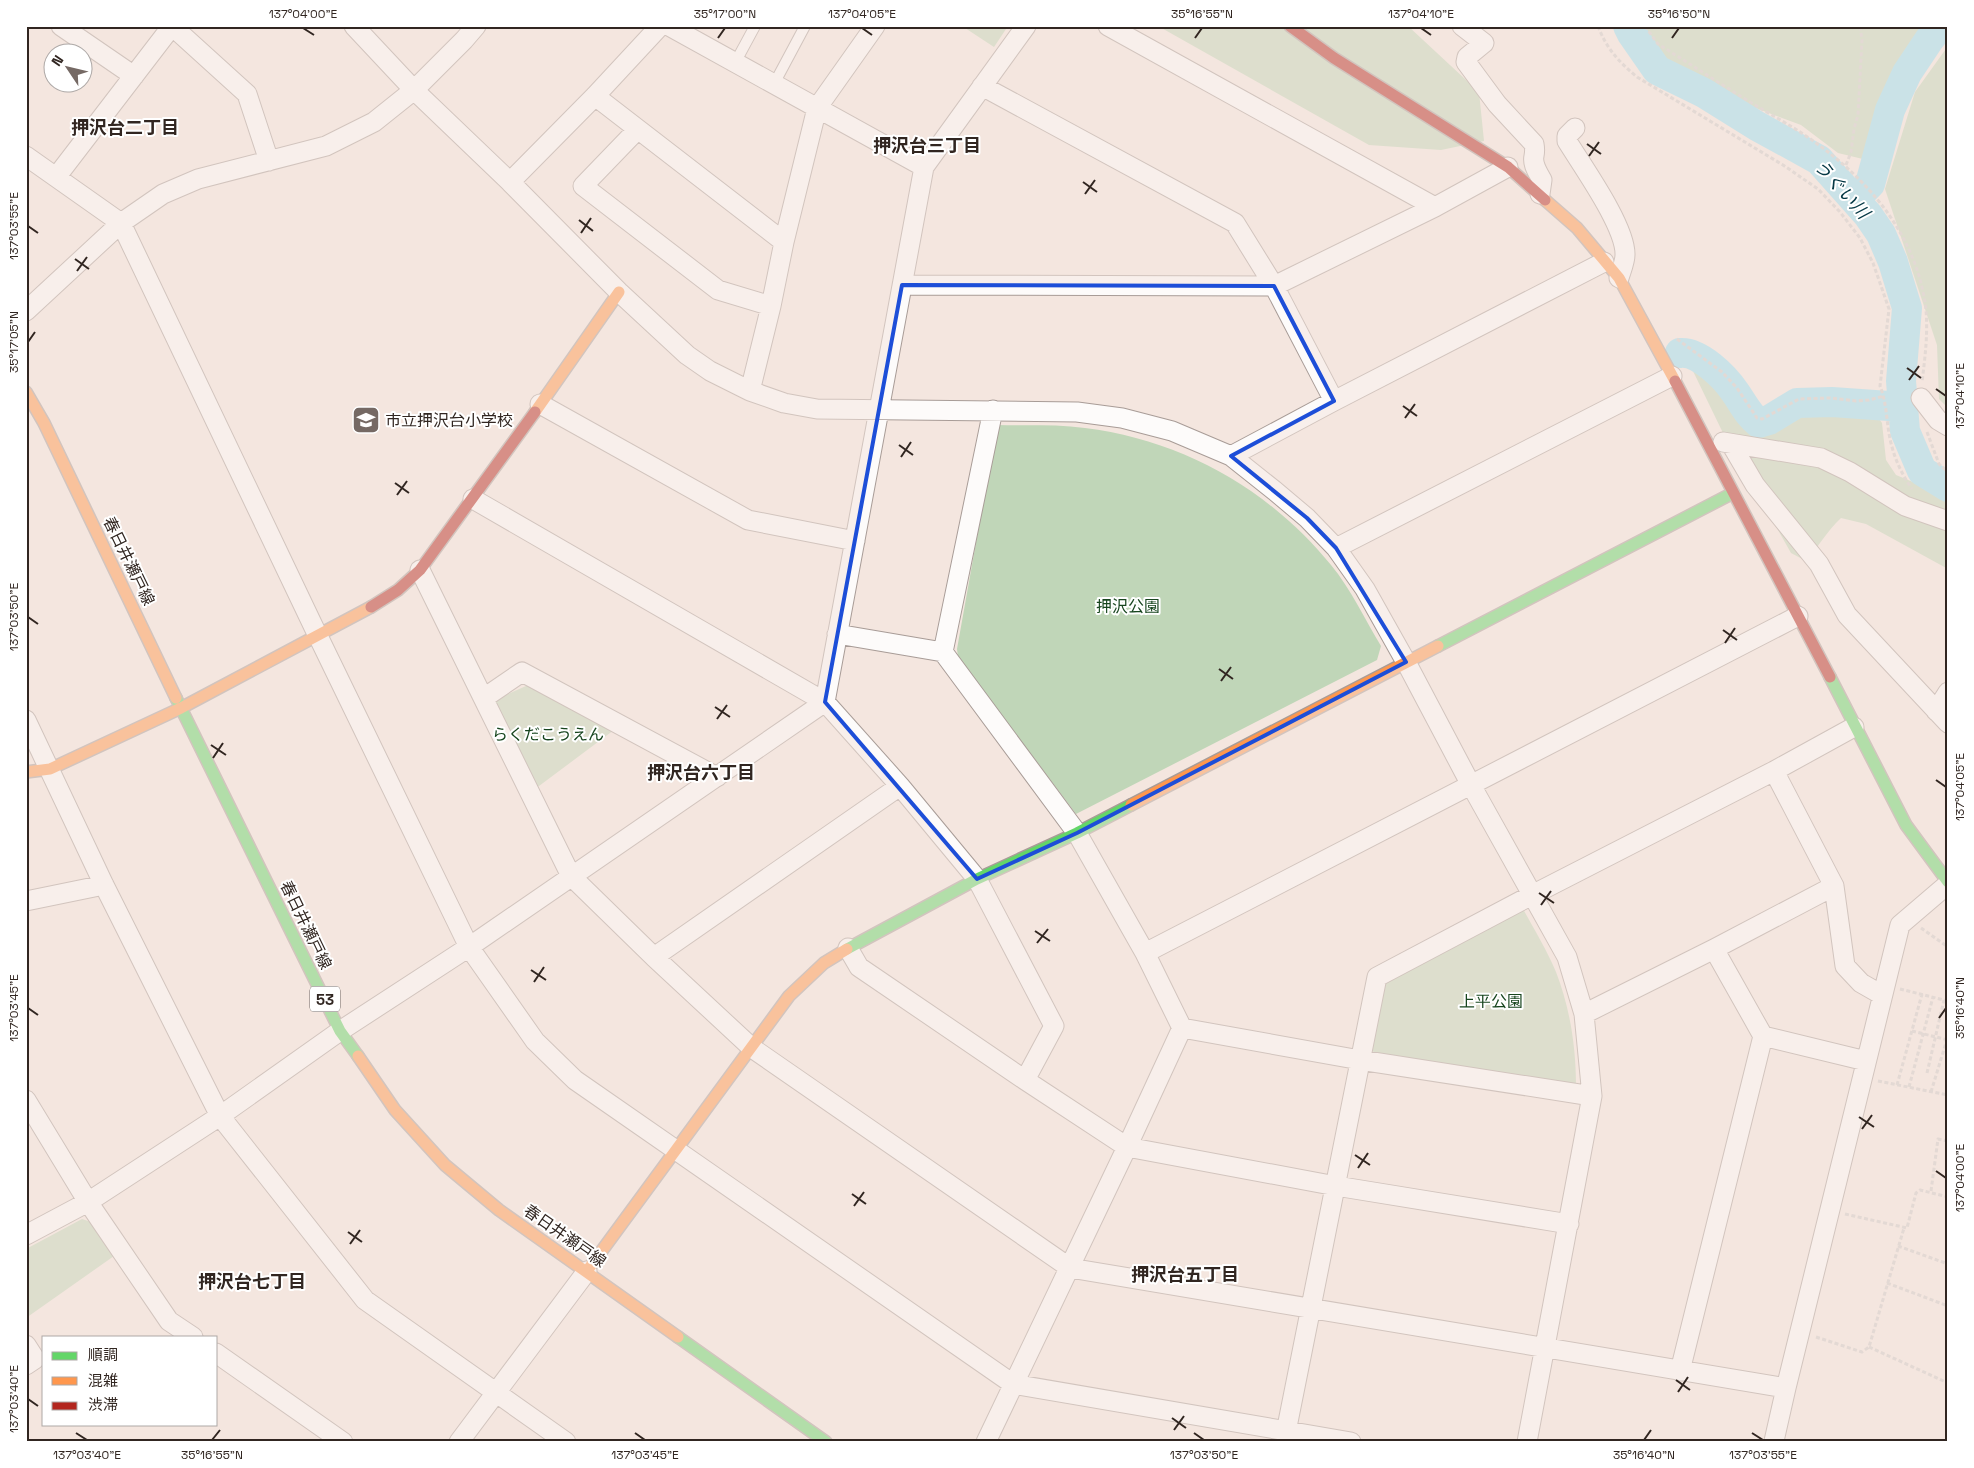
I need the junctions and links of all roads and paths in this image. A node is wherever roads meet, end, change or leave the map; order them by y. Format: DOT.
graph roads {
  1 [pos="61,26"];
  2 [pos="172,26"];
  3 [pos="354,26"];
  4 [pos="476,26"];
  5 [pos="660,26"];
  6 [pos="669,26"];
  7 [pos="755,26"];
  8 [pos="805,26"];
  9 [pos="875,26"];
  10 [pos="1026,26"];
  11 [pos="1108,26"];
  12 [pos="1290,26"];
  13 [pos="1462,26"];
  14 [pos="1598,26"];
  15 [pos="1645,26"];
  16 [pos="1860,26"];
  17 [pos="735,63"];
  18 [pos="134,76"];
  19 [pos="774,84"];
  20 [pos="982,86"];
  21 [pos="414,90"];
  22 [pos="595,96"];
  23 [pos="817,108"];
  24 [pos="1575,128"];
  25 [pos="637,130"];
  26 [pos="26,156"];
  27 [pos="269,161"];
  28 [pos="1846,165"];
  29 [pos="924,167"];
  30 [pos="1508,167"];
  31 [pos="58,176"];
  32 [pos="510,182"];
  33 [pos="1540,194"];
  34 [pos="1435,207"];
  35 [pos="121,222"];
  36 [pos="784,242"];
  37 [pos="1604,262"];
  38 [pos="1619,278"];
  39 [pos="902,285"];
  40 [pos="1274,286"];
  41 [pos="619,292"];
  42 [pos="771,306"];
  43 [pos="26,310"];
  44 [pos="1651,335"];
  45 [pos="1672,376"];
  46 [pos="750,391"];
  47 [pos="26,392"];
  48 [pos="1884,396"];
  49 [pos="1920,398"];
  50 [pos="1334,401"];
  51 [pos="540,404"];
  52 [pos="879,409"];
  53 [pos="994,410"];
  54 [pos="1926,426"];
  55 [pos="1948,426"];
  56 [pos="1707,440"];
  57 [pos="1731,444"];
  58 [pos="1232,456"];
  59 [pos="1948,472"];
  60 [pos="1734,493"];
  61 [pos="1918,494"];
  62 [pos="473,499"];
  63 [pos="1948,521"];
  64 [pos="855,541"];
  65 [pos="1336,548"];
  66 [pos="420,570"];
  67 [pos="1798,616"];
  68 [pos="837,634"];
  69 [pos="318,636"];
  70 [pos="943,652"];
  71 [pos="1406,662"];
  72 [pos="1948,692"];
  73 [pos="484,698"];
  74 [pos="825,702"];
  75 [pos="181,708"];
  76 [pos="1942,717"];
  77 [pos="26,720"];
  78 [pos="1854,727"];
  79 [pos="50,769"];
  80 [pos="1774,771"];
  81 [pos="26,772"];
  82 [pos="717,777"];
  83 [pos="1471,785"];
  84 [pos="900,786"];
  85 [pos="1077,833"];
  86 [pos="571,876"];
  87 [pos="977,878"];
  88 [pos="1948,883"];
  89 [pos="104,885"];
  90 [pos="1834,886"];
  91 [pos="1532,895"];
  92 [pos="26,901"];
  93 [pos="1908,919"];
  94 [pos="469,947"];
  95 [pos="1948,947"];
  96 [pos="848,948"];
  97 [pos="1714,949"];
  98 [pos="1145,953"];
  99 [pos="654,957"];
  100 [pos="1884,990"];
  101 [pos="1922,994"];
  102 [pos="1933,997"];
  103 [pos="1946,1001"];
  104 [pos="1584,1014"];
  105 [pos="1182,1028"];
  106 [pos="1912,1030"];
  107 [pos="340,1031"];
  108 [pos="1924,1034"];
  109 [pos="1763,1036"];
  110 [pos="1935,1037"];
  111 [pos="1947,1039"];
  112 [pos="752,1048"];
  113 [pos="1360,1060"];
  114 [pos="1864,1070"];
  115 [pos="1927,1073"];
  116 [pos="1025,1080"];
  117 [pos="1897,1085"];
  118 [pos="1909,1087"];
  119 [pos="1931,1092"];
  120 [pos="1948,1095"];
  121 [pos="1592,1096"];
  122 [pos="26,1100"];
  123 [pos="220,1116"];
  124 [pos="1948,1141"];
  125 [pos="1127,1148"];
  126 [pos="676,1150"];
  127 [pos="1336,1186"];
  128 [pos="1930,1191"];
  129 [pos="1948,1197"];
  130 [pos="88,1202"];
  131 [pos="1830,1211"];
  132 [pos="1569,1224"];
  133 [pos="1904,1228"];
  134 [pos="26,1235"];
  135 [pos="1898,1246"];
  136 [pos="1948,1264"];
  137 [pos="1070,1268"];
  138 [pos="587,1270"];
  139 [pos="1887,1282"];
  140 [pos="1948,1306"];
  141 [pos="1310,1309"];
  142 [pos="1804,1319"];
  143 [pos="192,1336"];
  144 [pos="26,1345"];
  145 [pos="1868,1347"];
  146 [pos="1545,1348"];
  147 [pos="218,1354"];
  148 [pos="26,1365"];
  149 [pos="1680,1371"];
  150 [pos="1948,1382"];
  151 [pos="1013,1384"];
  152 [pos="1786,1388"];
  153 [pos="496,1392"];
  154 [pos="1285,1437"];
  155 [pos="1774,1441"];
  156 [pos="343,1442"];
  157 [pos="459,1442"];
  158 [pos="566,1442"];
  159 [pos="826,1442"];
  160 [pos="986,1442"];
  161 [pos="1351,1442"];
  162 [pos="1527,1442"];
  1 -- 18 [label="street"];
  2 -- 18 [label="street"];
  2 -- 27 [label="street"];
  3 -- 21 [label="street"];
  4 -- 21 [label="street"];
  5 -- 22 [label="street"];
  6 -- 17 [label="street"];
  7 -- 17 [label="lane"];
  8 -- 19 [label="lane"];
  9 -- 23 [label="street"];
  10 -- 20 [label="street"];
  11 -- 34 [label="street"];
  12 -- 30 [label="street"];
  13 -- 33 [label="street"];
  14 -- 48 [label="path"];
  15 -- 28 [label="path"];
  16 -- 28 [label="path"];
  17 -- 19 [label="street"];
  18 -- 31 [label="street"];
  19 -- 23 [label="street"];
  20 -- 29 [label="street"];
  20 -- 40 [label="street"];
  21 -- 27 [label="street"];
  21 -- 32 [label="street"];
  22 -- 25 [label="street"];
  22 -- 32 [label="street"];
  23 -- 29 [label="street"];
  23 -- 36 [label="street"];
  24 -- 38 [label="street"];
  25 -- 36 [label="street"];
  25 -- 42 [label="street"];
  26 -- 31 [label="street"];
  27 -- 35 [label="street"];
  28 -- 49 [label="path"];
  29 -- 39 [label="street"];
  30 -- 33 [label="street"];
  30 -- 34 [label="street"];
  31 -- 35 [label="street"];
  32 -- 41 [label="street"];
  33 -- 37 [label="street"];
  34 -- 40 [label="street"];
  35 -- 43 [label="street"];
  35 -- 69 [label="street"];
  36 -- 42 [label="street"];
  37 -- 38 [label="street"];
  37 -- 50 [label="street"];
  38 -- 44 [label="street"];
  39 -- 40 [label="street"];
  39 -- 52 [label="street"];
  40 -- 50 [label="street"];
  41 -- 46 [label="street"];
  41 -- 51 [label="street"];
  42 -- 46 [label="street"];
  44 -- 45 [label="street"];
  44 -- 48 [label="path"];
  45 -- 56 [label="street"];
  45 -- 65 [label="street"];
  46 -- 52 [label="street"];
  47 -- 75 [label="street, 春日井瀬戸線 / 53"];
  48 -- 61 [label="path"];
  49 -- 55 [label="street"];
  50 -- 58 [label="street"];
  51 -- 62 [label="street"];
  51 -- 64 [label="street"];
  52 -- 53 [label="street"];
  52 -- 64 [label="street"];
  53 -- 58 [label="street"];
  53 -- 70 [label="street"];
  54 -- 59 [label="path"];
  56 -- 57 [label="street"];
  56 -- 60 [label="street"];
  57 -- 63 [label="street"];
  57 -- 76 [label="street"];
  58 -- 65 [label="street"];
  60 -- 67 [label="street"];
  60 -- 71 [label="street"];
  62 -- 66 [label="street"];
  62 -- 74 [label="street"];
  64 -- 68 [label="street"];
  65 -- 71 [label="street"];
  66 -- 69 [label="street"];
  66 -- 73 [label="street"];
  67 -- 78 [label="street"];
  67 -- 83 [label="street"];
  68 -- 70 [label="street"];
  68 -- 74 [label="street"];
  69 -- 75 [label="street"];
  69 -- 94 [label="street"];
  70 -- 85 [label="street"];
  71 -- 83 [label="street"];
  71 -- 85 [label="street"];
  72 -- 76 [label="street"];
  73 -- 82 [label="street"];
  73 -- 86 [label="street"];
  74 -- 82 [label="street"];
  74 -- 84 [label="street"];
  75 -- 79 [label="street"];
  75 -- 107 [label="street, 春日井瀬戸線 / 53"];
  77 -- 79 [label="street"];
  78 -- 80 [label="street"];
  78 -- 88 [label="street"];
  79 -- 81 [label="street"];
  79 -- 89 [label="street"];
  80 -- 90 [label="street"];
  80 -- 91 [label="street"];
  82 -- 86 [label="street"];
  83 -- 91 [label="street"];
  83 -- 98 [label="street"];
  84 -- 87 [label="street"];
  84 -- 99 [label="street"];
  85 -- 87 [label="street"];
  85 -- 98 [label="street"];
  86 -- 94 [label="street"];
  86 -- 99 [label="street"];
  87 -- 96 [label="street"];
  87 -- 116 [label="street"];
  88 -- 93 [label="street"];
  89 -- 92 [label="street"];
  89 -- 123 [label="street"];
  90 -- 97 [label="street"];
  90 -- 100 [label="street"];
  91 -- 104 [label="street"];
  91 -- 113 [label="street"];
  93 -- 95 [label="path"];
  93 -- 100 [label="street"];
  94 -- 107 [label="street"];
  94 -- 126 [label="street"];
  96 -- 112 [label="street"];
  96 -- 116 [label="street"];
  97 -- 104 [label="street"];
  97 -- 109 [label="street"];
  98 -- 105 [label="street"];
  99 -- 112 [label="street"];
  100 -- 101 [label="path"];
  100 -- 114 [label="street"];
  101 -- 102 [label="path"];
  101 -- 106 [label="path"];
  102 -- 103 [label="path"];
  102 -- 108 [label="path"];
  103 -- 110 [label="path"];
  104 -- 121 [label="street"];
  105 -- 113 [label="street"];
  105 -- 125 [label="street"];
  106 -- 108 [label="path"];
  106 -- 117 [label="path"];
  107 -- 123 [label="street"];
  107 -- 138 [label="street, 春日井瀬戸線 / 53"];
  108 -- 110 [label="path"];
  108 -- 118 [label="path"];
  109 -- 114 [label="street"];
  109 -- 149 [label="street"];
  110 -- 111 [label="path"];
  110 -- 115 [label="path"];
  111 -- 119 [label="path"];
  112 -- 126 [label="street"];
  112 -- 137 [label="street"];
  113 -- 121 [label="street"];
  113 -- 127 [label="street"];
  114 -- 117 [label="path"];
  114 -- 131 [label="street"];
  116 -- 125 [label="street"];
  117 -- 118 [label="path"];
  118 -- 119 [label="path"];
  119 -- 120 [label="path"];
  121 -- 132 [label="street"];
  122 -- 130 [label="street"];
  123 -- 130 [label="street"];
  123 -- 153 [label="street"];
  124 -- 128 [label="path"];
  125 -- 127 [label="street"];
  125 -- 137 [label="street"];
  126 -- 138 [label="street"];
  126 -- 151 [label="street"];
  127 -- 132 [label="street"];
  127 -- 141 [label="street"];
  128 -- 129 [label="path"];
  128 -- 133 [label="path"];
  130 -- 134 [label="street"];
  130 -- 143 [label="street"];
  131 -- 133 [label="path"];
  131 -- 142 [label="street"];
  132 -- 146 [label="street"];
  133 -- 135 [label="path"];
  135 -- 136 [label="path"];
  135 -- 139 [label="path"];
  137 -- 141 [label="street"];
  137 -- 151 [label="street"];
  138 -- 153 [label="street"];
  138 -- 159 [label="street, 春日井瀬戸線 / 53"];
  139 -- 140 [label="path"];
  139 -- 145 [label="path"];
  141 -- 146 [label="street"];
  141 -- 154 [label="street"];
  142 -- 145 [label="path"];
  142 -- 152 [label="street"];
  144 -- 148 [label="street"];
  145 -- 150 [label="path"];
  146 -- 149 [label="street"];
  146 -- 162 [label="street"];
  147 -- 156 [label="street"];
  149 -- 152 [label="street"];
  151 -- 154 [label="street"];
  151 -- 160 [label="street"];
  152 -- 155 [label="street"];
  153 -- 157 [label="street"];
  153 -- 158 [label="street"];
  154 -- 161 [label="street"];
}
